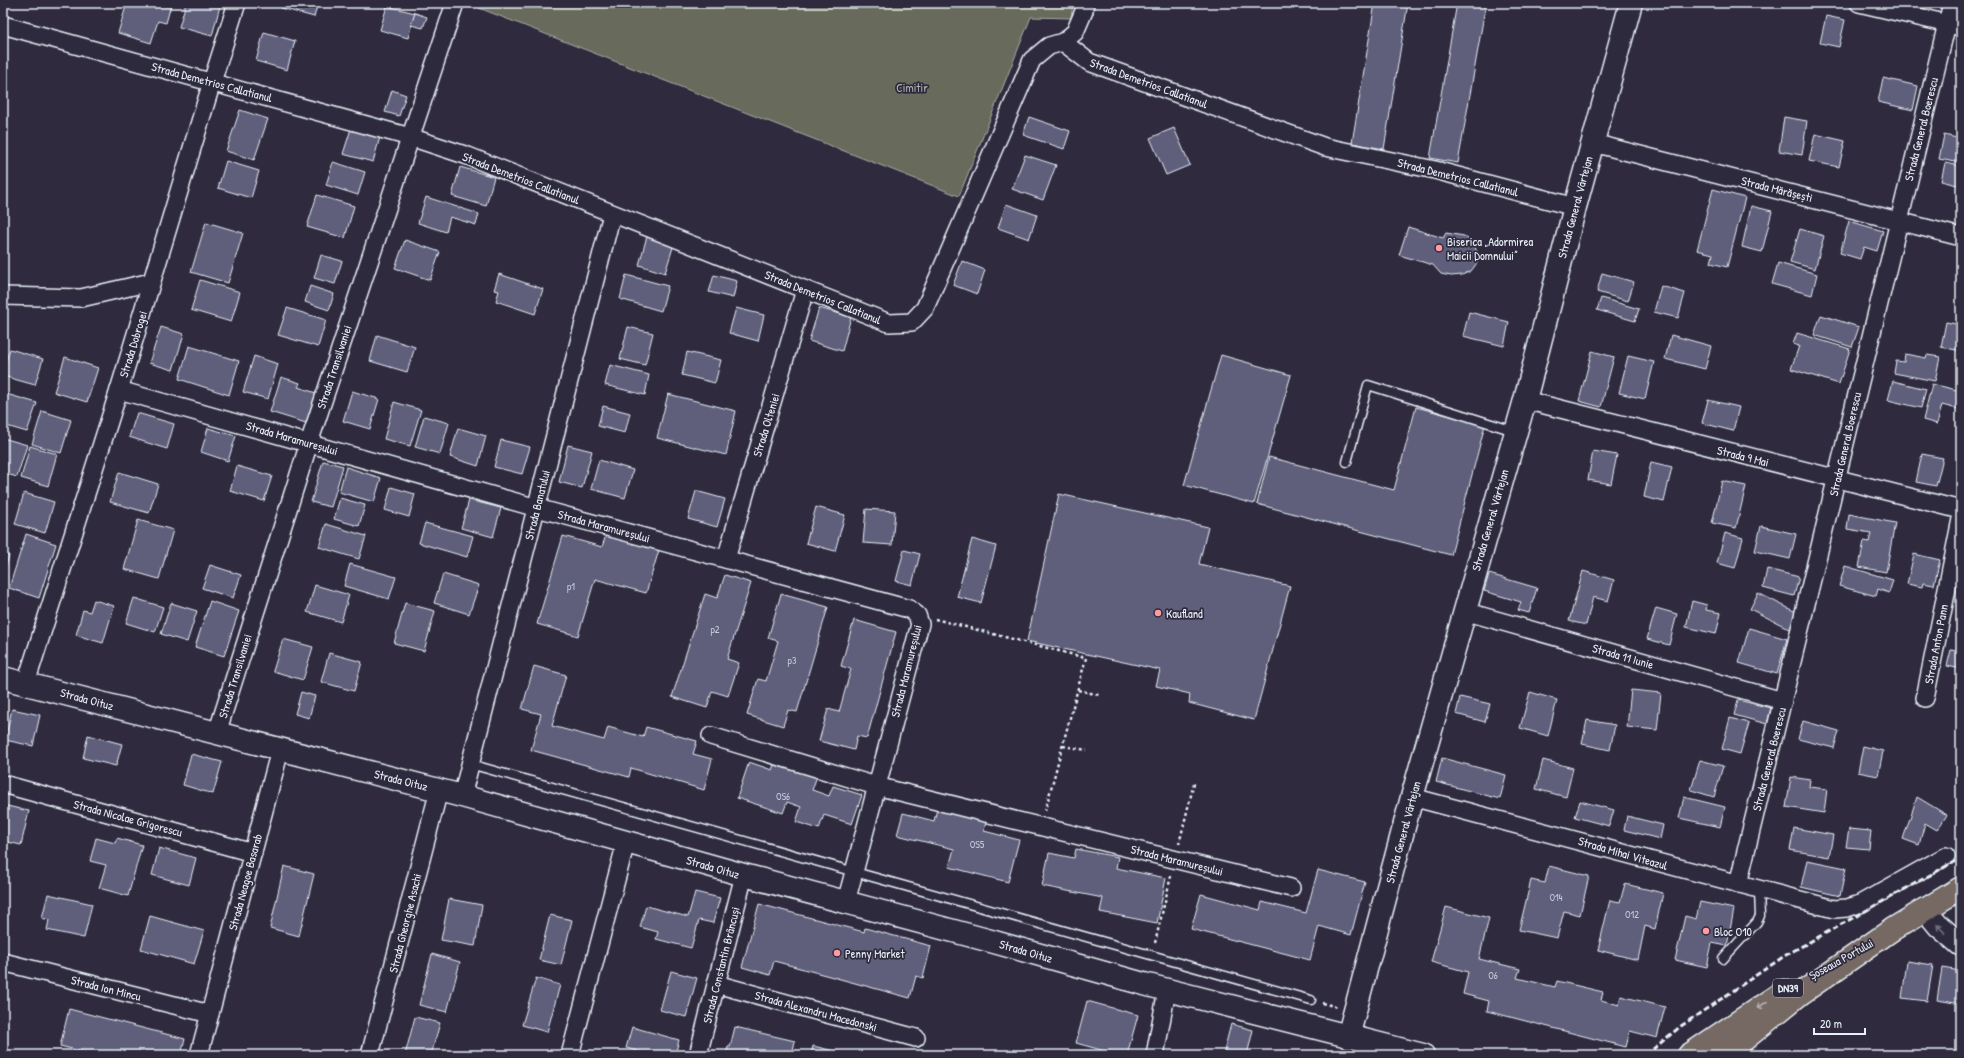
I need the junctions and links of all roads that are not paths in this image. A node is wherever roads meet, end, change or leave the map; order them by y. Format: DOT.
graph roads {
  1 [pos="237,3"];
  2 [pos="455,3"];
  3 [pos="1085,3"];
  4 [pos="1631,3"];
  5 [pos="1859,3"];
  6 [pos="1952,3"];
  7 [pos="3,25"];
  8 [pos="1954,25"];
  9 [pos="1062,42"];
  10 [pos="212,82"];
  11 [pos="410,137"];
  12 [pos="1593,143"];
  13 [pos="1575,207"];
  14 [pos="612,214"];
  15 [pos="1898,220"];
  16 [pos="1961,237"];
  17 [pos="151,282"];
  18 [pos="806,290"];
  19 [pos="3,296"];
  20 [pos="119,390"];
  21 [pos="1525,400"];
  22 [pos="1515,432"];
  23 [pos="309,443"];
  24 [pos="1347,462"];
  25 [pos="1837,480"];
  26 [pos="537,508"];
  27 [pos="1961,510"];
  28 [pos="1961,519"];
  29 [pos="726,559"];
  30 [pos="1464,611"];
  31 [pos="3,678"];
  32 [pos="26,683"];
  33 [pos="1925,698"];
  34 [pos="1783,701"];
  35 [pos="217,733"];
  36 [pos="711,736"];
  37 [pos="280,750"];
  38 [pos="470,764"];
  39 [pos="3,784"];
  40 [pos="876,786"];
  41 [pos="439,790"];
  42 [pos="462,796"];
  43 [pos="1412,797"];
  44 [pos="626,842"];
  45 [pos="253,853"];
  46 [pos="1946,856"];
  47 [pos="854,872"];
  48 [pos="744,876"];
  49 [pos="1738,884"];
  50 [pos="1291,888"];
  51 [pos="1961,888"];
  52 [pos="1759,890"];
  53 [pos="846,902"];
  54 [pos="1925,909"];
  55 [pos="1892,929"];
  56 [pos="1961,945"];
  57 [pos="1723,959"];
  58 [pos="3,962"];
  59 [pos="716,984"];
  60 [pos="1167,990"];
  61 [pos="1311,1000"];
  62 [pos="210,1014"];
  63 [pos="1348,1037"];
  64 [pos="916,1038"];
  65 [pos="199,1055"];
  66 [pos="370,1055"];
  67 [pos="570,1055"];
  68 [pos="698,1055"];
  69 [pos="1155,1055"];
  70 [pos="1423,1055"];
  71 [pos="1689,1055"];
  72 [pos="1725,1055"];
  1 -- 10 [label="street, Strada Dobrogei"];
  2 -- 11 [label="street, Strada Transilvaniei"];
  3 -- 9 [label="street"];
  4 -- 12 [label="main road, Strada General Vârtejan"];
  5 -- 8 [label="street"];
  6 -- 8 [label="street, Strada General Boerescu"];
  7 -- 10 [label="street, Strada Demetrios Callatianul"];
  8 -- 15 [label="street, Strada General Boerescu"];
  9 -- 13 [label="street, Strada Demetrios Callatianul"];
  9 -- 18 [label="street, Strada Demetrios Callatianul"];
  10 -- 11 [label="street, Strada Demetrios Callatianul"];
  10 -- 17 [label="street, Strada Dobrogei"];
  11 -- 14 [label="street, Strada Demetrios Callatianul"];
  11 -- 23 [label="street, Strada Transilvaniei"];
  12 -- 13 [label="main road, Strada General Vârtejan"];
  12 -- 15 [label="street, Strada Mărășești"];
  13 -- 21 [label="main road, Strada General Vârtejan"];
  14 -- 18 [label="street, Strada Demetrios Callatianul"];
  14 -- 26 [label="street, Strada Banatului"];
  15 -- 16 [label="street, Strada Mărășești"];
  15 -- 25 [label="street, Strada General Boerescu"];
  17 -- 19 [label="street"];
  17 -- 20 [label="street, Strada Dobrogei"];
  18 -- 29 [label="street, Strada Olteniei"];
  20 -- 23 [label="street, Strada Maramureșului"];
  20 -- 32 [label="street, Strada Dobrogei"];
  21 -- 22 [label="main road, Strada General Vârtejan"];
  21 -- 25 [label="street, Strada 9 Mai"];
  22 -- 24 [label="lane"];
  22 -- 30 [label="main road, Strada General Vârtejan"];
  23 -- 26 [label="street, Strada Maramureșului"];
  23 -- 35 [label="street, Strada Transilvaniei"];
  25 -- 27 [label="street, Strada 9 Mai"];
  25 -- 34 [label="street, Strada General Boerescu"];
  26 -- 29 [label="street, Strada Maramureșului"];
  26 -- 38 [label="street, Strada Banatului"];
  28 -- 33 [label="street, Strada Anton Pann"];
  29 -- 40 [label="street, Strada Maramureșului"];
  30 -- 34 [label="street, Strada 11 Iunie"];
  30 -- 43 [label="main road, Strada General Vârtejan"];
  31 -- 32 [label="main road, Strada Oituz"];
  32 -- 35 [label="main road, Strada Oituz"];
  34 -- 49 [label="street, Strada General Boerescu"];
  35 -- 37 [label="main road, Strada Oituz"];
  36 -- 40 [label="street, Strada Maramureșului"];
  37 -- 41 [label="main road, Strada Oituz"];
  37 -- 45 [label="street, Strada Neagoe Basarab"];
  38 -- 42 [label="street, Strada Banatului"];
  38 -- 47 [label="lane"];
  39 -- 45 [label="street, Strada Nicolae Grigorescu"];
  40 -- 47 [label="street, Strada Maramureșului"];
  40 -- 50 [label="street, Strada Maramureșului"];
  41 -- 42 [label="main road, Strada Oituz"];
  41 -- 66 [label="street, Strada Gheorghe Asachi"];
  42 -- 44 [label="main road, Strada Oituz"];
  43 -- 49 [label="street, Strada Mihai Viteazul"];
  43 -- 63 [label="main road, Strada General Vârtejan"];
  44 -- 48 [label="main road, Strada Oituz"];
  44 -- 67 [label="street"];
  45 -- 62 [label="street, Strada Neagoe Basarab"];
  46 -- 52 [label="street, Strada Mihai Viteazul"];
  47 -- 53 [label="street, Strada Maramureșului"];
  47 -- 61 [label="lane"];
  48 -- 53 [label="main road, Strada Oituz"];
  48 -- 59 [label="street, Strada Constantin Brâncuși"];
  49 -- 52 [label="street, Strada Mihai Viteazul"];
  51 -- 54 [label="main road, Șoseaua Portului / DN39"];
  52 -- 57 [label="lane"];
  53 -- 60 [label="main road, Strada Oituz"];
  54 -- 55 [label="main road, Șoseaua Portului / DN39"];
  56 -- 54 [label="main road, one-way"];
  55 -- 71 [label="main road, Șoseaua Portului / DN39, one-way"];
  55 -- 72 [label="main road, Șoseaua Portului / DN39"];
  58 -- 62 [label="street, Strada Ion Mincu"];
  59 -- 64 [label="street, Strada Alexandru Macedonski"];
  59 -- 68 [label="street, Strada Constantin Brâncuși"];
  60 -- 63 [label="main road, Strada Oituz"];
  60 -- 69 [label="street"];
  62 -- 65 [label="street, Strada Neagoe Basarab"];
  63 -- 70 [label="main road, Strada Oituz"];
}
